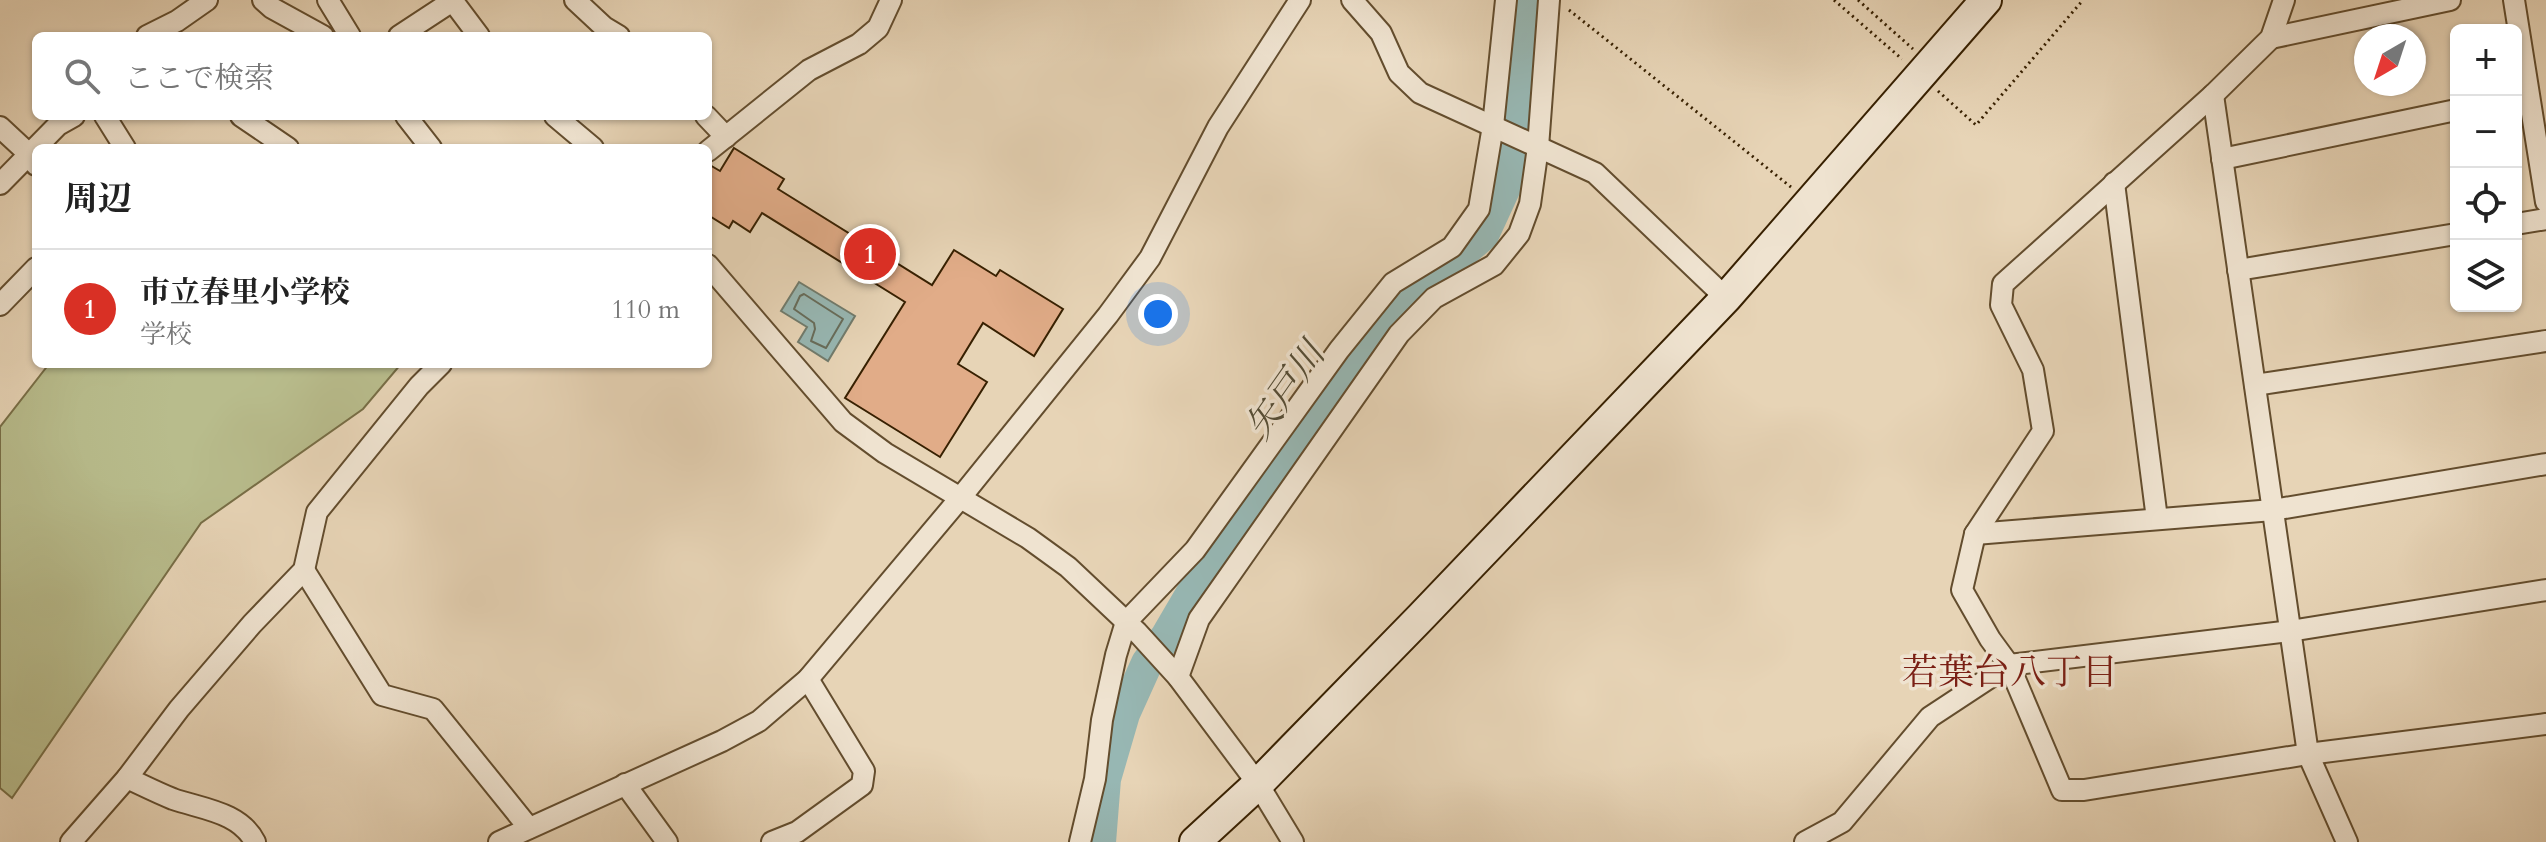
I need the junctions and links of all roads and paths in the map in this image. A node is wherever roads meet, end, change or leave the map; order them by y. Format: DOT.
graph roads {
  1 [pos="207,0"];
  2 [pos="263,0"];
  3 [pos="328,0"];
  4 [pos="453,0"];
  5 [pos="575,0"];
  6 [pos="891,0"];
  7 [pos="1300,0"];
  8 [pos="1352,0"];
  9 [pos="1506,0"];
  10 [pos="1834,0"];
  11 [pos="1858,0"];
  12 [pos="1986,0"];
  13 [pos="2083,0"];
  14 [pos="2284,0"];
  15 [pos="2450,0"];
  16 [pos="2514,0"];
  17 [pos="1550,4"];
  18 [pos="163,32"];
  19 [pos="316,32"];
  20 [pos="348,32"];
  21 [pos="405,32"];
  22 [pos="476,32"];
  23 [pos="612,32"];
  24 [pos="2271,38"];
  25 [pos="1926,70"];
  26 [pos="2213,95"];
  27 [pos="2530,95"];
  28 [pos="2450,111"];
  29 [pos="67,120"];
  30 [pos="108,120"];
  31 [pos="247,120"];
  32 [pos="409,120"];
  33 [pos="560,120"];
  34 [pos="710,120"];
  35 [pos="1493,126"];
  36 [pos="0,127"];
  37 [pos="726,137"];
  38 [pos="44,144"];
  39 [pos="122,144"];
  40 [pos="282,144"];
  41 [pos="424,144"];
  42 [pos="588,144"];
  43 [pos="1538,147"];
  44 [pos="712,148"];
  45 [pos="2222,159"];
  46 [pos="32,160"];
  47 [pos="2114,183"];
  48 [pos="0,184"];
  49 [pos="1809,202"];
  50 [pos="2546,202"];
  51 [pos="2546,219"];
  52 [pos="2522,223"];
  53 [pos="2450,235"];
  54 [pos="712,270"];
  55 [pos="2238,270"];
  56 [pos="32,272"];
  57 [pos="1726,298"];
  58 [pos="0,305"];
  59 [pos="2546,341"];
  60 [pos="437,368"];
  61 [pos="2255,385"];
  62 [pos="2546,464"];
  63 [pos="961,497"];
  64 [pos="2273,510"];
  65 [pos="2157,519"];
  66 [pos="1975,534"];
  67 [pos="304,570"];
  68 [pos="2546,590"];
  69 [pos="1132,627"];
  70 [pos="2290,631"];
  71 [pos="2009,665"];
  72 [pos="1178,677"];
  73 [pos="808,679"];
  74 [pos="2546,724"];
  75 [pos="2308,754"];
  76 [pos="127,778"];
  77 [pos="625,784"];
  78 [pos="1258,784"];
  79 [pos="529,828"];
  80 [pos="71,842"];
  81 [pos="255,842"];
  82 [pos="499,842"];
  83 [pos="667,842"];
  84 [pos="772,842"];
  85 [pos="1080,842"];
  86 [pos="1195,842"];
  87 [pos="1293,842"];
  88 [pos="1805,842"];
  89 [pos="2347,842"];
  1 -- 18 [label="street"];
  2 -- 19 [label="street"];
  3 -- 20 [label="street"];
  4 -- 21 [label="street"];
  4 -- 22 [label="street"];
  5 -- 23 [label="street"];
  6 -- 37 [label="street"];
  7 -- 63 [label="street"];
  8 -- 35 [label="street"];
  9 -- 35 [label="street"];
  10 -- 25 [label="path"];
  11 -- 25 [label="path"];
  12 -- 25 [label="street"];
  13 -- 25 [label="path"];
  14 -- 24 [label="street"];
  15 -- 24 [label="street"];
  16 -- 27 [label="street"];
  17 -- 43 [label="street"];
  17 -- 49 [label="path"];
  24 -- 26 [label="street"];
  25 -- 49 [label="street"];
  26 -- 45 [label="street"];
  26 -- 47 [label="street"];
  27 -- 50 [label="street"];
  28 -- 45 [label="street"];
  29 -- 38 [label="street"];
  30 -- 39 [label="street"];
  31 -- 40 [label="street"];
  32 -- 41 [label="street"];
  33 -- 42 [label="street"];
  34 -- 37 [label="street"];
  35 -- 43 [label="street"];
  35 -- 69 [label="street"];
  36 -- 46 [label="street"];
  37 -- 44 [label="street"];
  43 -- 57 [label="street"];
  43 -- 72 [label="street"];
  45 -- 55 [label="street"];
  46 -- 48 [label="street"];
  47 -- 65 [label="street"];
  47 -- 66 [label="street"];
  49 -- 57 [label="street"];
  51 -- 52 [label="street"];
  53 -- 55 [label="street"];
  54 -- 63 [label="street"];
  55 -- 61 [label="street"];
  56 -- 58 [label="street"];
  57 -- 78 [label="street"];
  59 -- 61 [label="street"];
  60 -- 67 [label="street"];
  61 -- 64 [label="street"];
  62 -- 64 [label="street"];
  63 -- 69 [label="street"];
  63 -- 73 [label="street"];
  64 -- 65 [label="street"];
  64 -- 70 [label="street"];
  65 -- 66 [label="street"];
  66 -- 71 [label="street"];
  67 -- 76 [label="street"];
  67 -- 79 [label="street"];
  68 -- 70 [label="street"];
  69 -- 72 [label="street"];
  69 -- 85 [label="street"];
  70 -- 71 [label="street"];
  70 -- 75 [label="street"];
  71 -- 75 [label="street"];
  71 -- 88 [label="street"];
  72 -- 78 [label="street"];
  73 -- 77 [label="street"];
  73 -- 84 [label="street"];
  74 -- 75 [label="street"];
  75 -- 89 [label="street"];
  76 -- 80 [label="street"];
  76 -- 81 [label="street"];
  77 -- 79 [label="street"];
  77 -- 83 [label="street"];
  78 -- 86 [label="street"];
  78 -- 87 [label="street"];
  79 -- 82 [label="street"];
}
